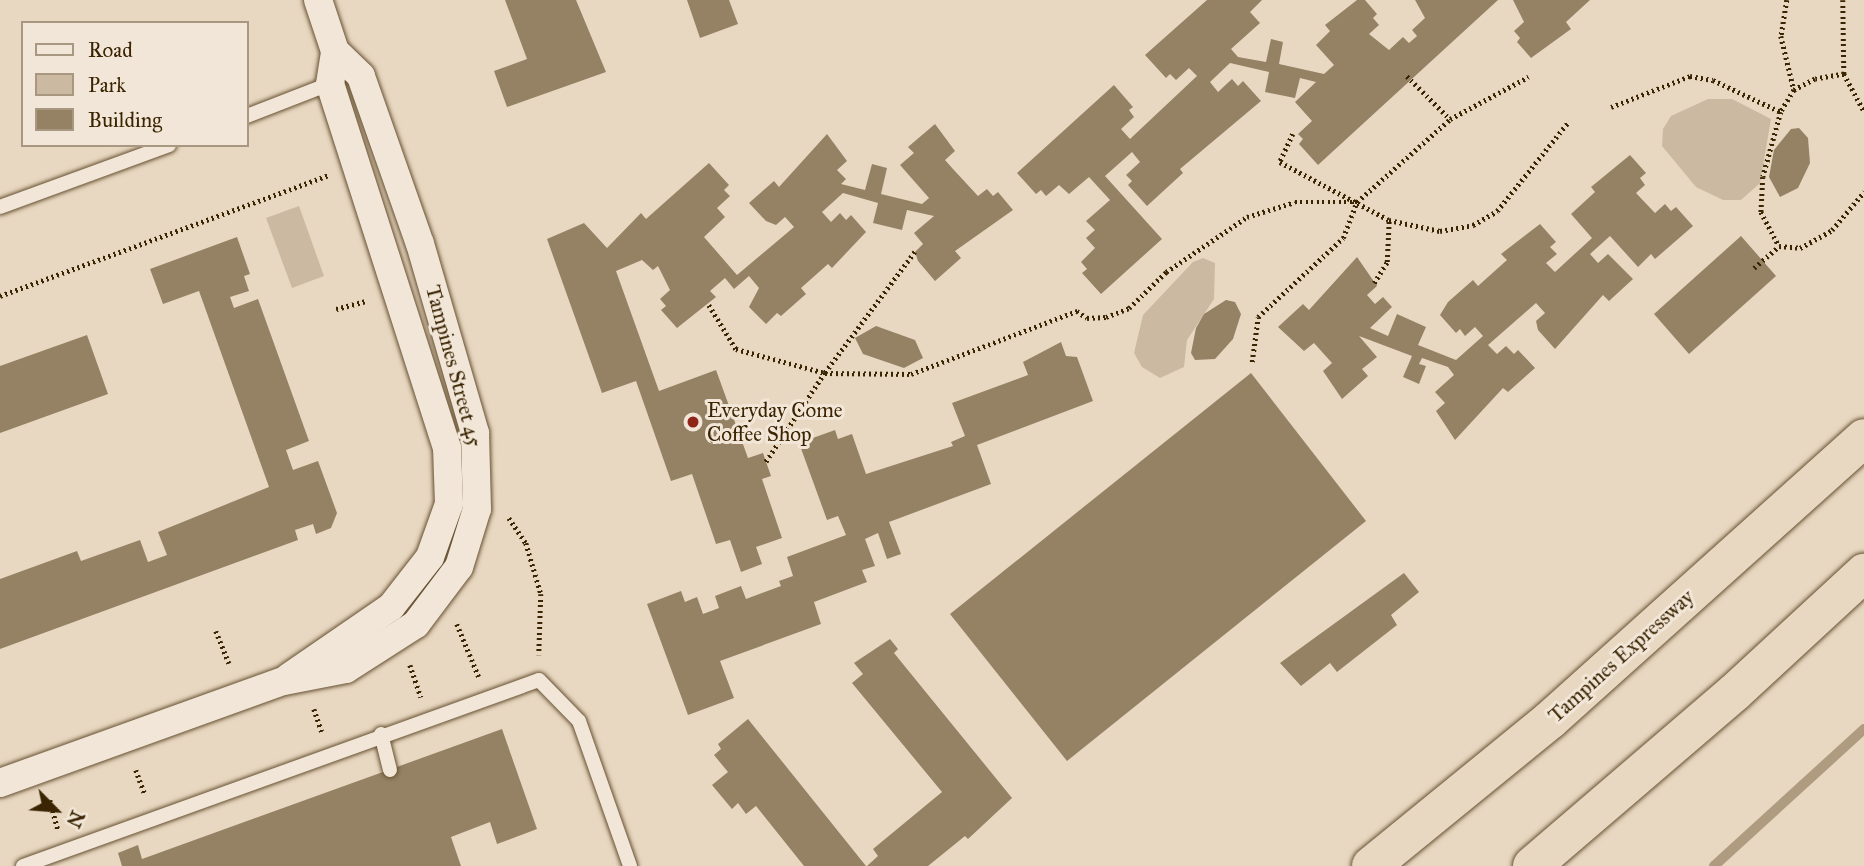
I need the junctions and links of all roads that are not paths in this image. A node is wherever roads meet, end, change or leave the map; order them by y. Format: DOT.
graph roads {
  1 [pos="318,0"];
  2 [pos="335,51"];
  3 [pos="359,73"];
  4 [pos="330,84"];
  5 [pos="248,116"];
  6 [pos="164,147"];
  7 [pos="0,207"];
  8 [pos="1864,438"];
  9 [pos="1864,573"];
  10 [pos="284,681"];
  11 [pos="382,734"];
  12 [pos="390,770"];
  13 [pos="0,783"];
  14 [pos="23,866"];
  15 [pos="630,866"];
  16 [pos="1371,866"];
  17 [pos="1532,866"];
  1 -- 2 [label="street, Tampines Street 45"];
  2 -- 3 [label="street, Tampines Street 45"];
  2 -- 4 [label="street, Tampines Street 45"];
  3 -- 4 [label="lane"];
  3 -- 10 [label="street, Tampines Street 45"];
  4 -- 5 [label="lane"];
  4 -- 10 [label="street, Tampines Street 45"];
  6 -- 7 [label="lane"];
  8 -- 16 [label="highway, Tampines Expressway"];
  9 -- 17 [label="highway"];
  10 -- 13 [label="street, Tampines Street 45"];
  11 -- 12 [label="lane"];
  11 -- 14 [label="lane"];
  11 -- 15 [label="lane"];
}
